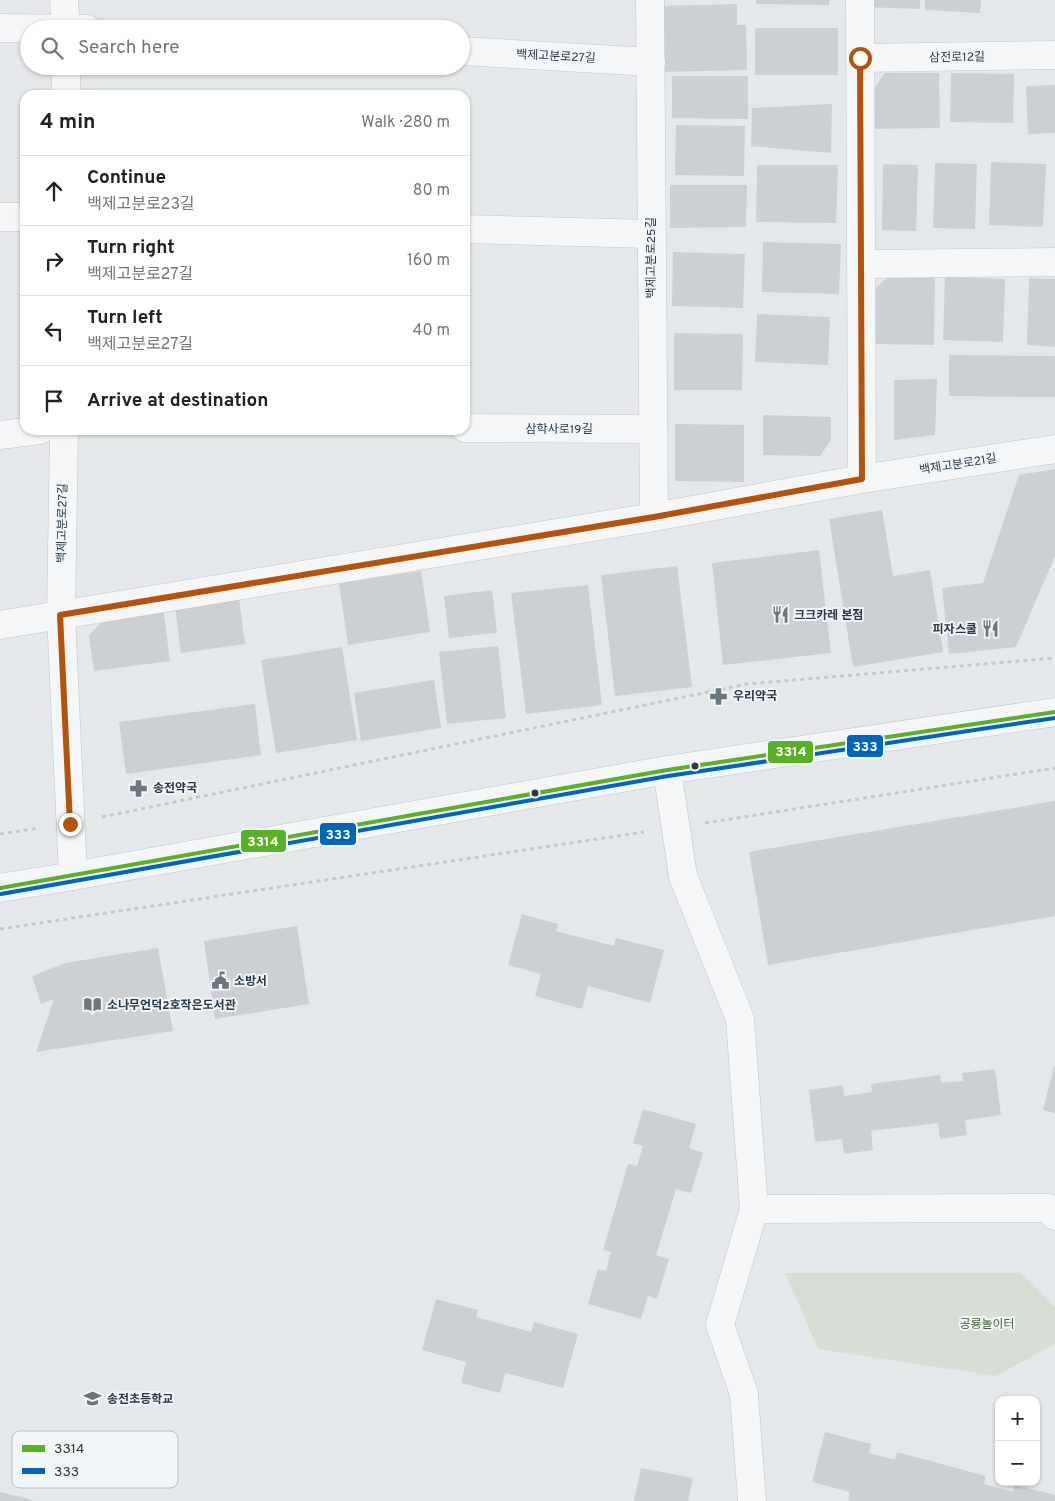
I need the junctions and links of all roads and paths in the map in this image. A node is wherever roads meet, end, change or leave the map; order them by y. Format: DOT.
graph roads {
  1 [pos="64,0"];
  2 [pos="650,0"];
  3 [pos="860,0"];
  4 [pos="70,20"];
  5 [pos="0,28"];
  6 [pos="20,28"];
  7 [pos="470,52"];
  8 [pos="1055,55"];
  9 [pos="860,58"];
  10 [pos="651,62"];
  11 [pos="66,75"];
  12 [pos="66,90"];
  13 [pos="0,217"];
  14 [pos="20,217"];
  15 [pos="470,229"];
  16 [pos="651,234"];
  17 [pos="1055,262"];
  18 [pos="861,264"];
  19 [pos="470,428"];
  20 [pos="652,429"];
  21 [pos="20,432"];
  22 [pos="0,435"];
  23 [pos="64,435"];
  24 [pos="1055,449"];
  25 [pos="862,479"];
  26 [pos="654,517"];
  27 [pos="60,615"];
  28 [pos="0,625"];
  29 [pos="1055,658"];
  30 [pos="1055,712"];
  31 [pos="1055,768"];
  32 [pos="667,770"];
  33 [pos="70,824"];
  34 [pos="676,828"];
  35 [pos="0,834"];
  36 [pos="73,876"];
  37 [pos="0,888"];
  38 [pos="0,929"];
  39 [pos="754,1209"];
  40 [pos="1055,1216"];
  41 [pos="752,1501"];
  1 -- 4 [label="street"];
  2 -- 10 [label="street, 백제고분로25길"];
  3 -- 9 [label="street"];
  5 -- 6 [label="street"];
  7 -- 10 [label="street, 백제고분로27길"];
  8 -- 9 [label="street, 삼전로12길"];
  9 -- 18 [label="street"];
  10 -- 16 [label="street, 백제고분로25길"];
  11 -- 12 [label="street"];
  13 -- 14 [label="street"];
  15 -- 16 [label="street"];
  16 -- 20 [label="street, 백제고분로25길"];
  17 -- 18 [label="street"];
  18 -- 25 [label="street"];
  19 -- 20 [label="street, 삼학사로19길"];
  20 -- 26 [label="street, 백제고분로25길"];
  21 -- 22 [label="street"];
  23 -- 27 [label="street, 백제고분로27길"];
  24 -- 25 [label="street, 백제고분로21길"];
  25 -- 26 [label="street"];
  26 -- 27 [label="street"];
  27 -- 28 [label="street"];
  27 -- 33 [label="street, 백제고분로27길"];
  29 -- 33 [label="path"];
  30 -- 32 [label="street"];
  31 -- 34 [label="path"];
  32 -- 34 [label="street"];
  32 -- 36 [label="street"];
  33 -- 35 [label="path"];
  33 -- 36 [label="street, 백제고분로27길"];
  34 -- 38 [label="path"];
  34 -- 39 [label="street"];
  36 -- 37 [label="street"];
  39 -- 40 [label="street"];
  39 -- 41 [label="street"];
}
